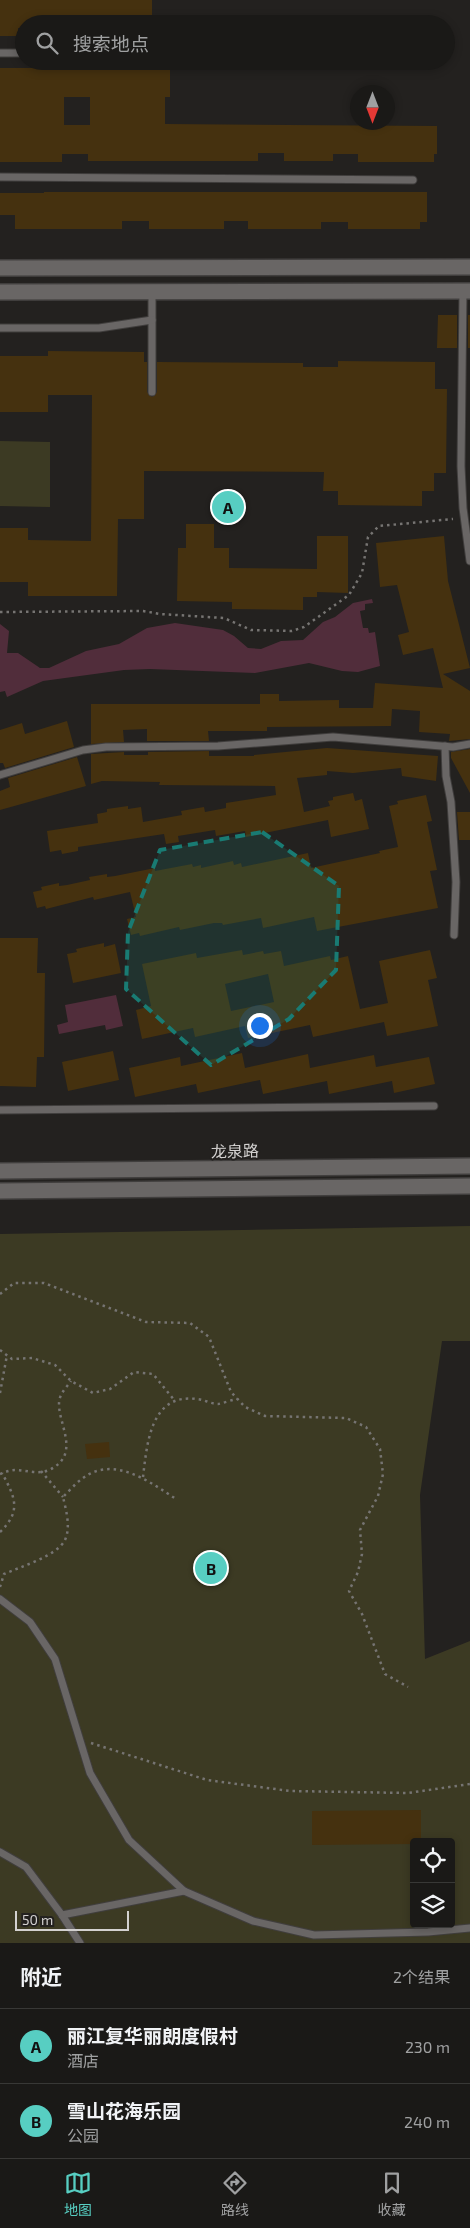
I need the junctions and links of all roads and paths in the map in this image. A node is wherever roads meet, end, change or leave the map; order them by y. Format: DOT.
graph roads {
  1 [pos="0,53"];
  2 [pos="15,53"];
  3 [pos="0,177"];
  4 [pos="413,180"];
  5 [pos="470,267"];
  6 [pos="0,268"];
  7 [pos="466,291"];
  8 [pos="0,292"];
  9 [pos="152,292"];
  10 [pos="152,320"];
  11 [pos="0,328"];
  12 [pos="152,392"];
  13 [pos="464,518"];
  14 [pos="470,561"];
  15 [pos="0,612"];
  16 [pos="470,744"];
  17 [pos="445,746"];
  18 [pos="0,775"];
  19 [pos="454,936"];
  20 [pos="434,1106"];
  21 [pos="0,1110"];
  22 [pos="470,1166"];
  23 [pos="0,1171"];
  24 [pos="470,1186"];
  25 [pos="0,1191"];
  26 [pos="0,1294"];
  27 [pos="0,1350"];
  28 [pos="8,1355"];
  29 [pos="71,1380"];
  30 [pos="0,1393"];
  31 [pos="237,1399"];
  32 [pos="175,1401"];
  33 [pos="41,1471"];
  34 [pos="1,1473"];
  35 [pos="143,1477"];
  36 [pos="63,1497"];
  37 [pos="176,1499"];
  38 [pos="0,1532"];
  39 [pos="2,1574"];
  40 [pos="0,1587"];
  41 [pos="0,1599"];
  42 [pos="408,1687"];
  43 [pos="79,1739"];
  44 [pos="470,1784"];
  45 [pos="0,1852"];
  46 [pos="184,1892"];
  47 [pos="62,1915"];
  48 [pos="470,1928"];
  49 [pos="80,1943"];
  1 -- 2 [label="lane"];
  3 -- 4 [label="lane"];
  5 -- 6 [label="main road"];
  7 -- 9 [label="main road"];
  7 -- 13 [label="lane"];
  8 -- 9 [label="main road"];
  9 -- 10 [label="lane"];
  10 -- 11 [label="lane"];
  10 -- 12 [label="lane"];
  13 -- 14 [label="lane"];
  13 -- 15 [label="path"];
  16 -- 17 [label="lane"];
  17 -- 18 [label="lane"];
  17 -- 19 [label="lane"];
  20 -- 21 [label="lane"];
  22 -- 23 [label="main road, 龙泉路"];
  24 -- 25 [label="main road"];
  26 -- 31 [label="path"];
  27 -- 28 [label="path"];
  28 -- 29 [label="path"];
  28 -- 30 [label="path"];
  29 -- 32 [label="path"];
  29 -- 33 [label="path"];
  31 -- 32 [label="path"];
  31 -- 42 [label="path"];
  32 -- 35 [label="path"];
  33 -- 34 [label="path"];
  33 -- 36 [label="path"];
  34 -- 38 [label="path"];
  35 -- 36 [label="path"];
  35 -- 37 [label="path"];
  36 -- 39 [label="path"];
  39 -- 40 [label="path"];
  41 -- 43 [label="lane"];
  43 -- 44 [label="path"];
  43 -- 46 [label="lane"];
  45 -- 47 [label="lane"];
  46 -- 47 [label="lane"];
  46 -- 48 [label="lane"];
  47 -- 49 [label="lane"];
}
